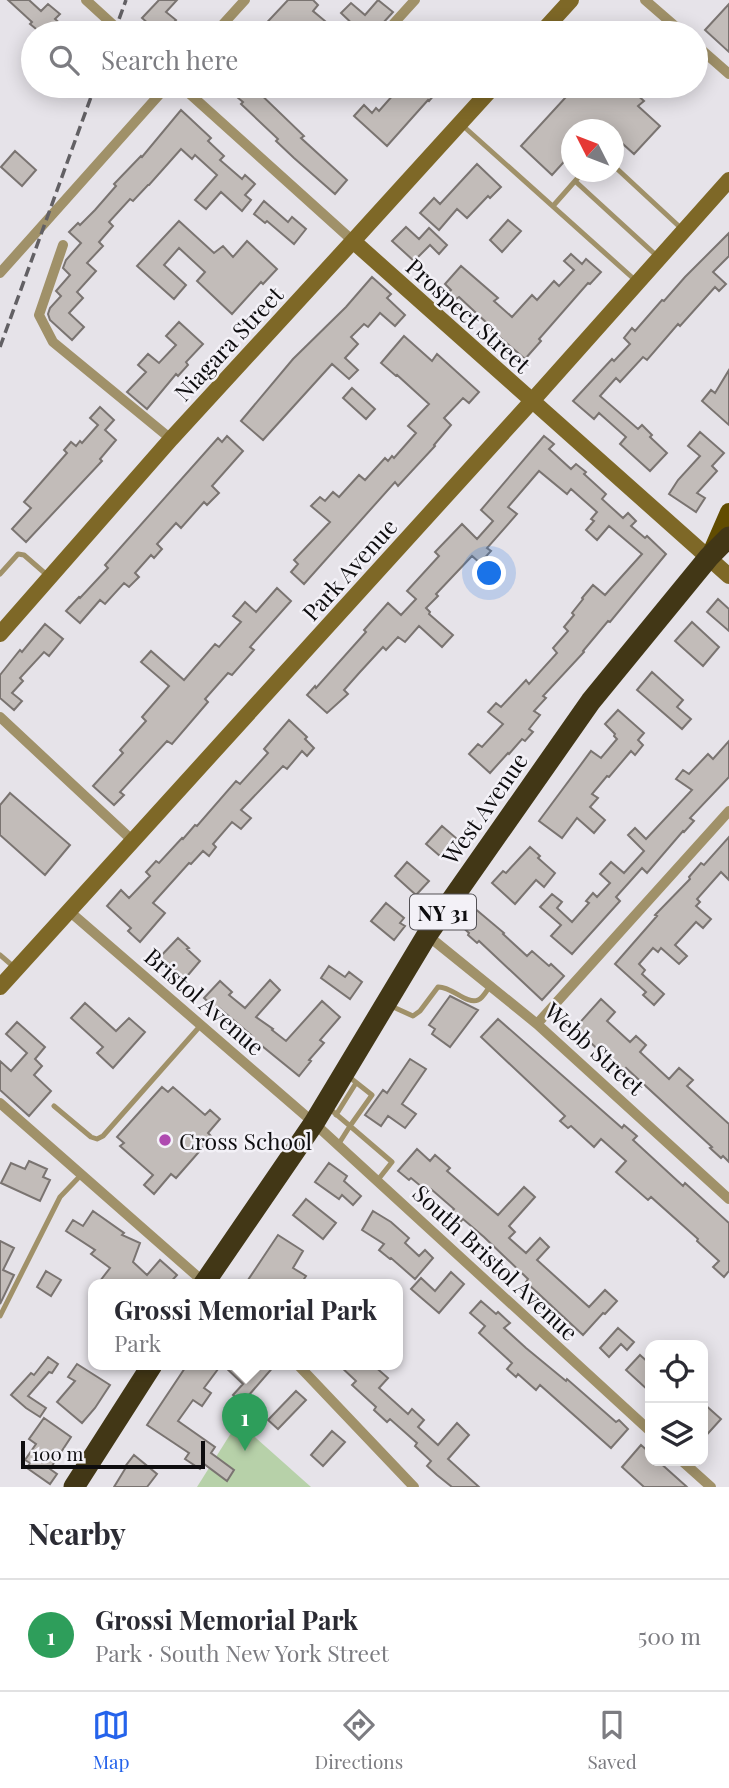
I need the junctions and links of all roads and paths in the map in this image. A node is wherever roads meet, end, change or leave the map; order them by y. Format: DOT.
graph roads {
  1 [pos="86,0"];
  2 [pos="245,0"];
  3 [pos="415,0"];
  4 [pos="571,0"];
  5 [pos="645,0"];
  6 [pos="109,21"];
  7 [pos="226,21"];
  8 [pos="396,21"];
  9 [pos="552,21"];
  10 [pos="669,21"];
  11 [pos="708,56"];
  12 [pos="729,74"];
  13 [pos="156,98"];
  14 [pos="194,98"];
  15 [pos="483,98"];
  16 [pos="460,123"];
  17 [pos="624,175"];
  18 [pos="729,180"];
  19 [pos="574,182"];
  20 [pos="576,182"];
  21 [pos="553,206"];
  22 [pos="684,231"];
  23 [pos="353,242"];
  24 [pos="63,245"];
  25 [pos="660,258"];
  26 [pos="0,274"];
  27 [pos="638,282"];
  28 [pos="532,401"];
  29 [pos="171,439"];
  30 [pos="729,512"];
  31 [pos="729,537"];
  32 [pos="709,557"];
  33 [pos="0,574"];
  34 [pos="729,576"];
  35 [pos="49,578"];
  36 [pos="0,634"];
  37 [pos="0,717"];
  38 [pos="729,811"];
  39 [pos="133,841"];
  40 [pos="69,911"];
  41 [pos="427,935"];
  42 [pos="0,955"];
  43 [pos="16,969"];
  44 [pos="490,986"];
  45 [pos="0,987"];
  46 [pos="386,1003"];
  47 [pos="537,1024"];
  48 [pos="201,1025"];
  49 [pos="350,1078"];
  50 [pos="0,1103"];
  51 [pos="54,1106"];
  52 [pos="325,1114"];
  53 [pos="350,1126"];
  54 [pos="338,1145"];
  55 [pos="82,1174"];
  56 [pos="377,1181"];
  57 [pos="729,1199"];
  58 [pos="199,1279"];
  59 [pos="209,1279"];
  60 [pos="0,1316"];
  61 [pos="149,1370"];
  62 [pos="303,1370"];
  63 [pos="645,1426"];
  64 [pos="688,1466"];
  65 [pos="74,1487"];
  66 [pos="414,1487"];
  67 [pos="711,1487"];
  1 -- 6 [label="street"];
  2 -- 7 [label="street"];
  3 -- 8 [label="street"];
  4 -- 9 [label="street"];
  5 -- 10 [label="street"];
  11 -- 12 [label="street"];
  13 -- 26 [label="street"];
  14 -- 23 [label="street, Prospect Street"];
  15 -- 16 [label="street, Niagara Street"];
  16 -- 21 [label="lane"];
  16 -- 23 [label="street, Niagara Street"];
  17 -- 22 [label="lane"];
  18 -- 22 [label="street, Park Avenue"];
  19 -- 21 [label="lane"];
  20 -- 25 [label="lane"];
  21 -- 27 [label="lane"];
  22 -- 25 [label="street, Park Avenue"];
  23 -- 28 [label="street, Prospect Street"];
  23 -- 29 [label="street, Niagara Street"];
  24 -- 29 [label="street"];
  25 -- 27 [label="street, Park Avenue"];
  27 -- 28 [label="street, Park Avenue"];
  28 -- 32 [label="street, Prospect Street"];
  28 -- 39 [label="street, Park Avenue"];
  29 -- 35 [label="street, Niagara Street"];
  30 -- 32 [label="main road, West Avenue"];
  31 -- 32 [label="highway, NY 31"];
  32 -- 34 [label="street, Prospect Street"];
  32 -- 41 [label="highway, West Avenue / NY 31"];
  33 -- 35 [label="lane"];
  35 -- 36 [label="street, Niagara Street"];
  37 -- 39 [label="street"];
  38 -- 47 [label="street"];
  39 -- 40 [label="street, Park Avenue"];
  40 -- 43 [label="street, Park Avenue"];
  40 -- 48 [label="street, Bristol Avenue"];
  41 -- 44 [label="street, Webb Street"];
  41 -- 46 [label="highway, West Avenue / NY 31"];
  42 -- 43 [label="lane"];
  43 -- 45 [label="street, Park Avenue"];
  44 -- 46 [label="lane"];
  44 -- 47 [label="street, Webb Street"];
  46 -- 49 [label="highway, West Avenue / NY 31"];
  47 -- 57 [label="street, Webb Street"];
  48 -- 51 [label="lane"];
  48 -- 52 [label="street, Bristol Avenue"];
  49 -- 52 [label="highway, West Avenue / NY 31"];
  49 -- 53 [label="lane"];
  50 -- 55 [label="street"];
  52 -- 53 [label="lane"];
  52 -- 54 [label="street, South Bristol Avenue"];
  52 -- 59 [label="highway, West Avenue / NY 31"];
  53 -- 54 [label="lane"];
  53 -- 56 [label="lane"];
  54 -- 56 [label="street, South Bristol Avenue"];
  55 -- 58 [label="street"];
  55 -- 60 [label="lane"];
  56 -- 63 [label="street, South Bristol Avenue"];
  61 -- 65 [label="highway"];
  62 -- 66 [label="street"];
  64 -- 67 [label="street"];
}
